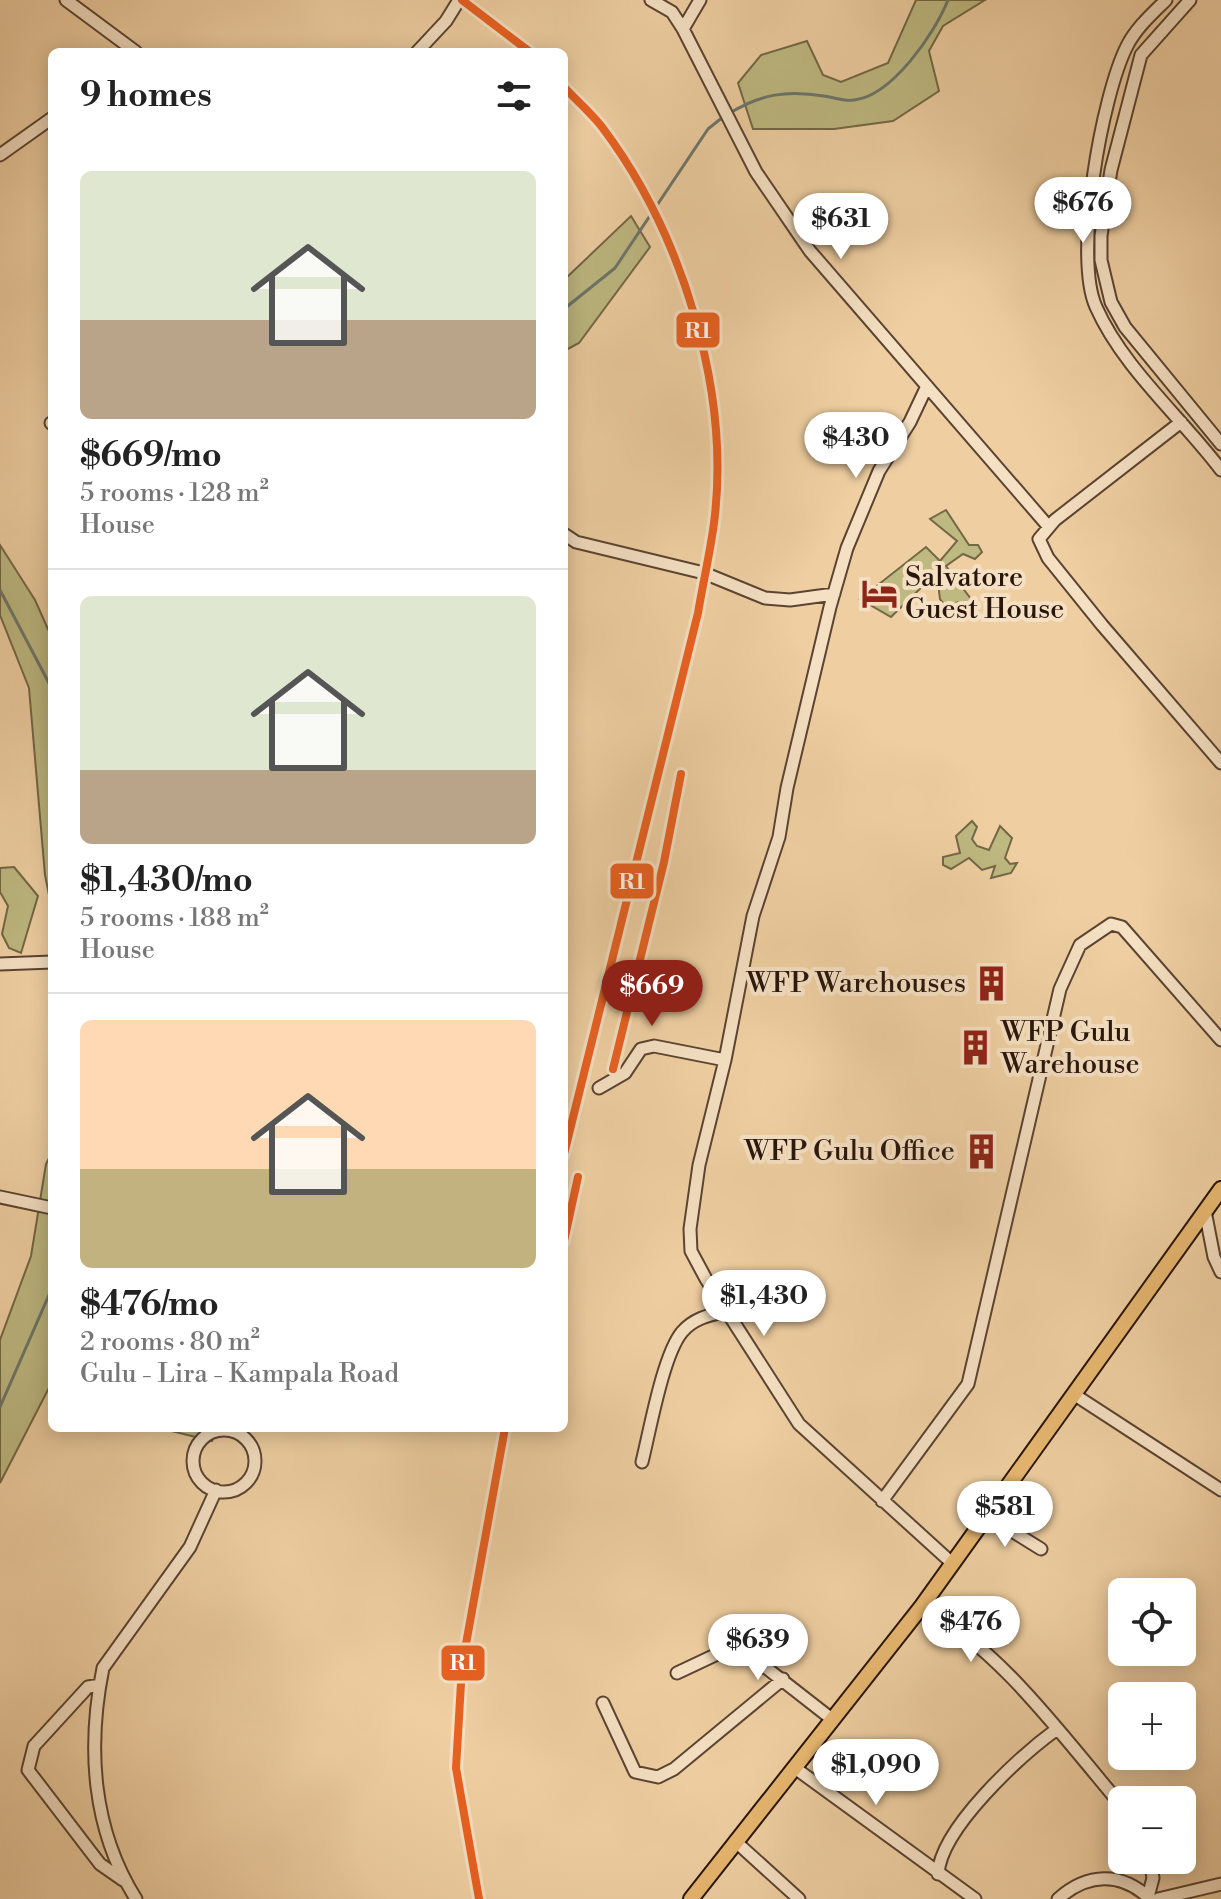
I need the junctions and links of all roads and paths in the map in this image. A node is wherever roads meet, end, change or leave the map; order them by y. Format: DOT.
graph roads {
  1 [pos="66,0"];
  2 [pos="459,0"];
  3 [pos="651,0"];
  4 [pos="1166,0"];
  5 [pos="1190,0"];
  6 [pos="696,5"];
  7 [pos="672,12"];
  8 [pos="683,29"];
  9 [pos="131,48"];
  10 [pos="421,48"];
  11 [pos="48,121"];
  12 [pos="0,155"];
  13 [pos="927,386"];
  14 [pos="1181,422"];
  15 [pos="1221,444"];
  16 [pos="1221,470"];
  17 [pos="1048,526"];
  18 [pos="570,544"];
  19 [pos="834,594"];
  20 [pos="1221,763"];
  21 [pos="48,962"];
  22 [pos="0,964"];
  23 [pos="1221,1040"];
  24 [pos="725,1060"];
  25 [pos="599,1088"];
  26 [pos="1221,1189"];
  27 [pos="0,1197"];
  28 [pos="48,1207"];
  29 [pos="1205,1211"];
  30 [pos="1221,1272"];
  31 [pos="726,1311"];
  32 [pos="1075,1395"];
  33 [pos="217,1432"];
  34 [pos="237,1432"];
  35 [pos="642,1462"];
  36 [pos="216,1490"];
  37 [pos="1221,1490"];
  38 [pos="882,1501"];
  39 [pos="988,1516"];
  40 [pos="1041,1549"];
  41 [pos="953,1564"];
  42 [pos="922,1606"];
  43 [pos="677,1673"];
  44 [pos="783,1679"];
  45 [pos="100,1685"];
  46 [pos="603,1703"];
  47 [pos="833,1720"];
  48 [pos="1057,1729"];
  49 [pos="795,1768"];
  50 [pos="1108,1789"];
  51 [pos="735,1841"];
  52 [pos="944,1848"];
  53 [pos="921,1861"];
  54 [pos="938,1874"];
  55 [pos="1152,1874"];
  56 [pos="126,1882"];
  57 [pos="1221,1884"];
  58 [pos="1152,1898"];
  59 [pos="136,1899"];
  60 [pos="691,1899"];
  61 [pos="799,1899"];
  62 [pos="975,1899"];
  63 [pos="1058,1899"];
  1 -- 9 [label="street"];
  2 -- 10 [label="street"];
  3 -- 7 [label="street"];
  4 -- 14 [label="street"];
  5 -- 15 [label="street"];
  6 -- 7 [label="street"];
  6 -- 8 [label="street"];
  7 -- 8 [label="street"];
  8 -- 13 [label="street"];
  11 -- 12 [label="street"];
  13 -- 17 [label="street"];
  13 -- 19 [label="street"];
  14 -- 16 [label="street"];
  14 -- 17 [label="street"];
  17 -- 20 [label="street"];
  18 -- 19 [label="street"];
  19 -- 24 [label="street"];
  21 -- 22 [label="street"];
  23 -- 38 [label="street"];
  24 -- 25 [label="street"];
  24 -- 31 [label="street"];
  26 -- 29 [label="main road"];
  27 -- 28 [label="street"];
  29 -- 30 [label="street"];
  29 -- 32 [label="main road"];
  31 -- 35 [label="street"];
  31 -- 38 [label="street"];
  32 -- 37 [label="street"];
  32 -- 39 [label="main road"];
  33 -- 36 [label="street"];
  34 -- 36 [label="street"];
  36 -- 45 [label="street"];
  38 -- 41 [label="street"];
  39 -- 40 [label="street"];
  39 -- 41 [label="main road"];
  41 -- 42 [label="main road"];
  42 -- 47 [label="main road"];
  42 -- 48 [label="street"];
  43 -- 44 [label="street"];
  44 -- 46 [label="street"];
  44 -- 47 [label="street"];
  45 -- 56 [label="street"];
  45 -- 56 [label="street"];
  47 -- 49 [label="main road"];
  48 -- 50 [label="street"];
  48 -- 52 [label="street"];
  49 -- 51 [label="main road"];
  49 -- 53 [label="street"];
  51 -- 60 [label="main road"];
  51 -- 61 [label="street"];
  52 -- 53 [label="street"];
  52 -- 54 [label="street"];
  53 -- 54 [label="street"];
  54 -- 62 [label="street"];
  55 -- 58 [label="street"];
  56 -- 59 [label="street"];
  57 -- 58 [label="street"];
  58 -- 63 [label="street"];
}
